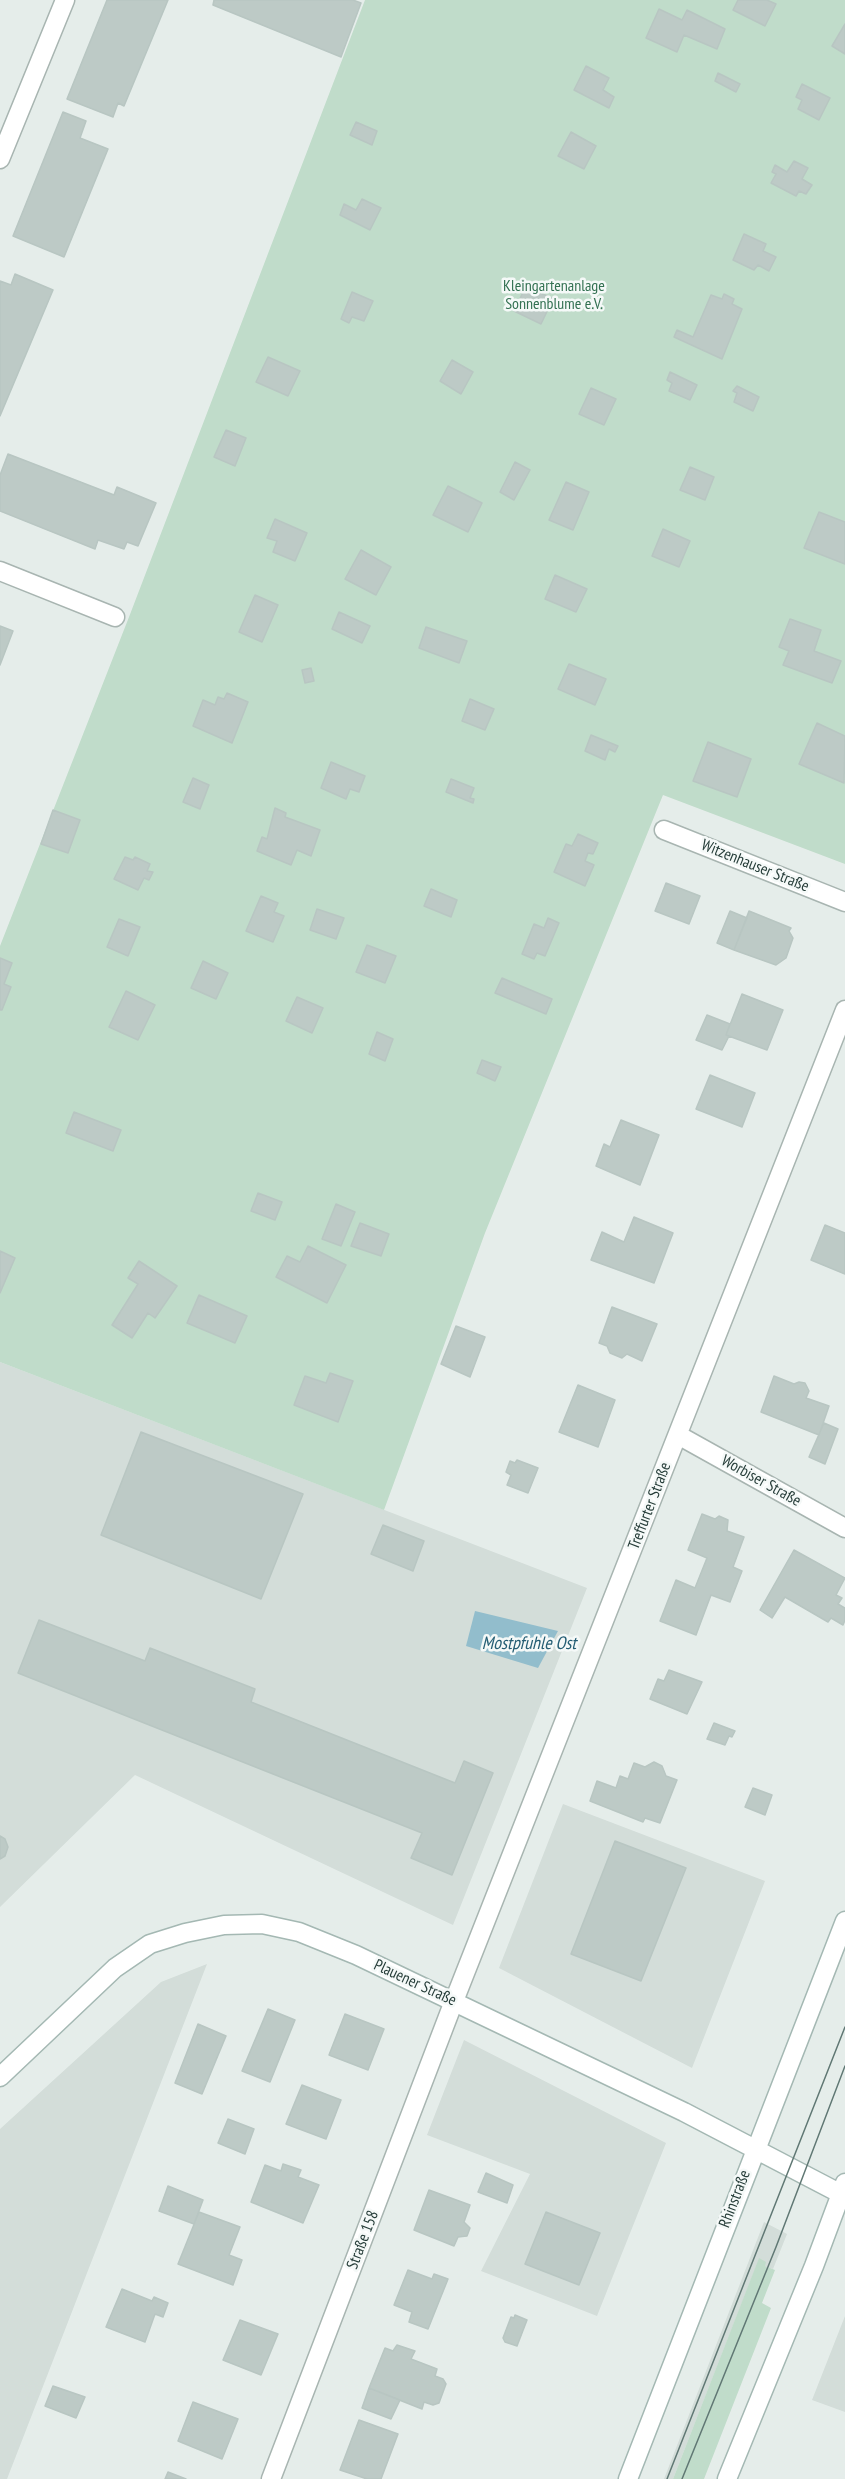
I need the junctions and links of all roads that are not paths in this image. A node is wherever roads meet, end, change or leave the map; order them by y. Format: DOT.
graph roads {
  1 [pos="65,0"];
  2 [pos="0,159"];
  3 [pos="0,571"];
  4 [pos="115,617"];
  5 [pos="664,830"];
  6 [pos="845,902"];
  7 [pos="845,1010"];
  8 [pos="678,1435"];
  9 [pos="845,1528"];
  10 [pos="845,1921"];
  11 [pos="454,2001"];
  12 [pos="0,2077"];
  13 [pos="754,2150"];
  14 [pos="844,2191"];
  15 [pos="270,2479"];
  16 [pos="628,2479"];
  17 [pos="727,2479"];
  1 -- 2 [label="street"];
  3 -- 4 [label="street"];
  5 -- 6 [label="street, Witzenhauser Straße"];
  7 -- 8 [label="street, Treffurter Straße"];
  8 -- 9 [label="street, Worbiser Straße"];
  8 -- 11 [label="street, Treffurter Straße"];
  10 -- 13 [label="street, Rhinstraße"];
  11 -- 12 [label="street, Plauener Straße"];
  11 -- 13 [label="street, Plauener Straße"];
  11 -- 15 [label="street, Straße 158"];
  13 -- 14 [label="street, Plauener Straße"];
  13 -- 16 [label="street, Rhinstraße"];
  14 -- 17 [label="street"];
}
